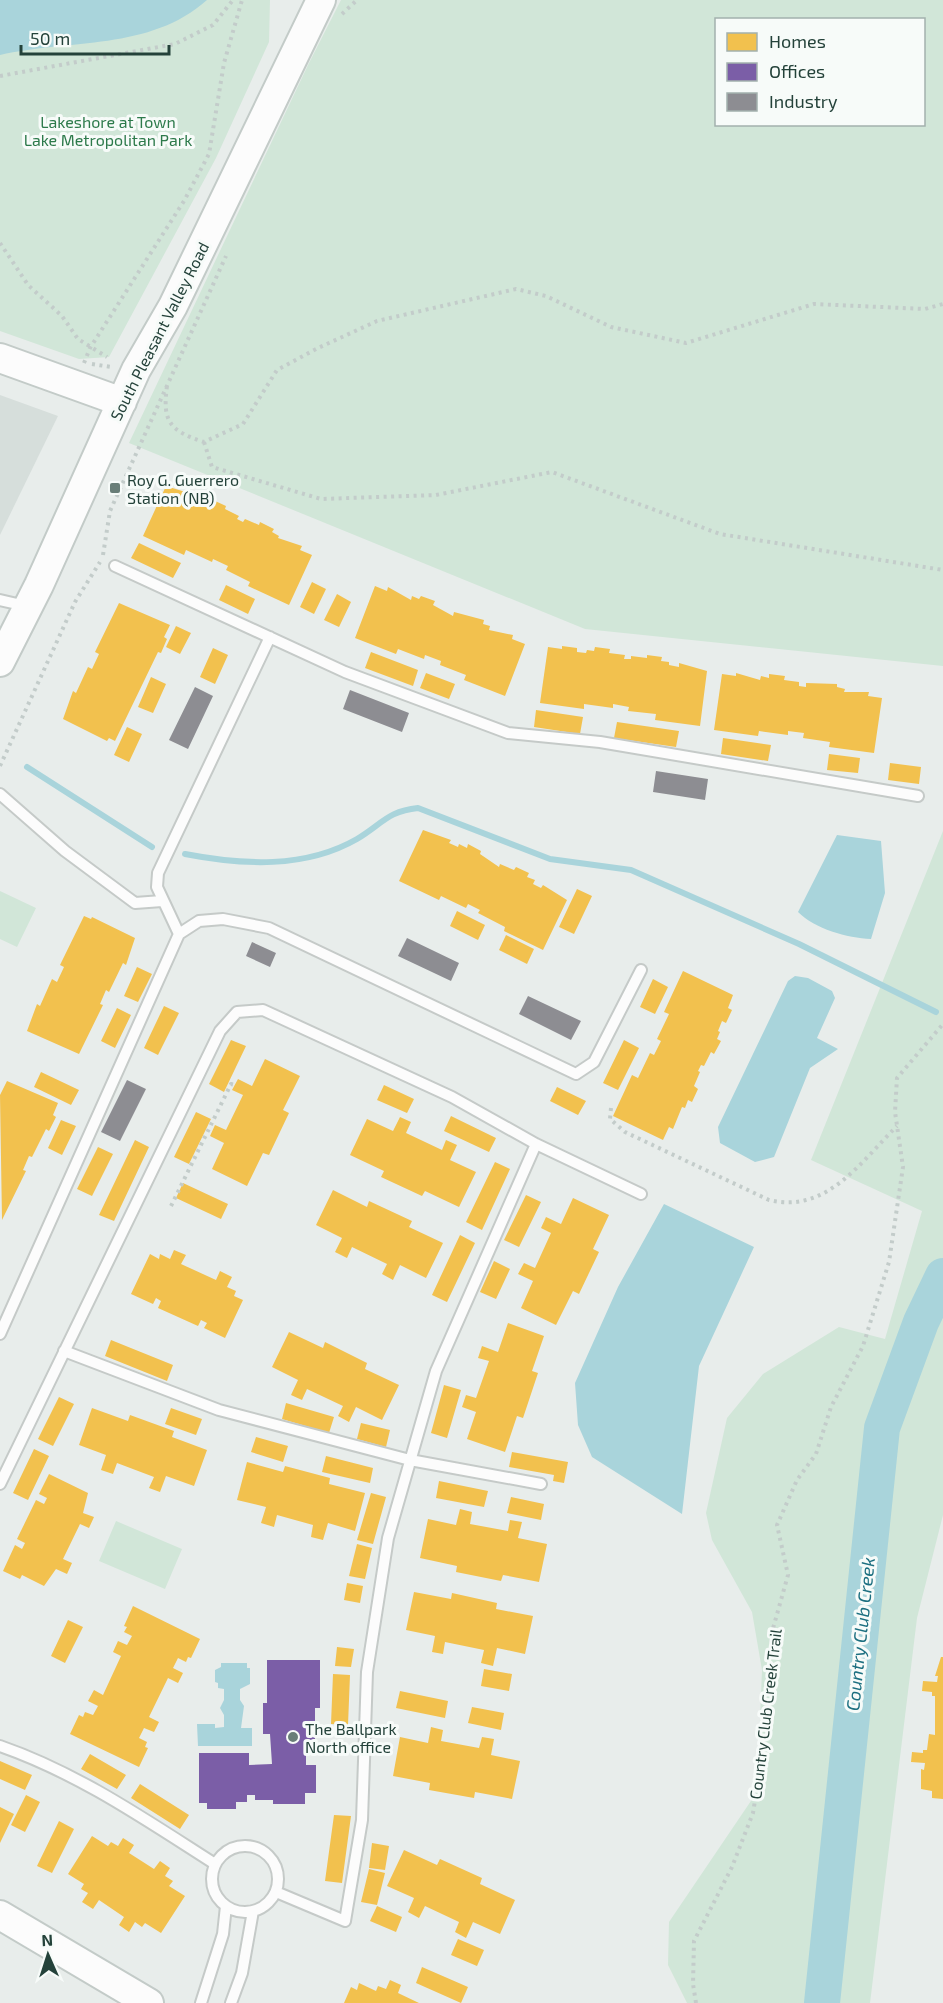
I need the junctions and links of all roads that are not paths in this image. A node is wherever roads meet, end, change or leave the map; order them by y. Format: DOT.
graph roads {
  1 [pos="321,0"];
  2 [pos="0,358"];
  3 [pos="122,402"];
  4 [pos="115,566"];
  5 [pos="0,600"];
  6 [pos="29,606"];
  7 [pos="270,637"];
  8 [pos="0,662"];
  9 [pos="0,794"];
  10 [pos="918,796"];
  11 [pos="162,901"];
  12 [pos="179,934"];
  13 [pos="641,970"];
  14 [pos="536,1144"];
  15 [pos="641,1194"];
  16 [pos="3,1320"];
  17 [pos="0,1334"];
  18 [pos="64,1350"];
  19 [pos="410,1461"];
  20 [pos="0,1484"];
  21 [pos="541,1484"];
  22 [pos="0,1746"];
  23 [pos="215,1864"];
  24 [pos="276,1892"];
  25 [pos="226,1906"];
  26 [pos="253,1911"];
  27 [pos="0,1915"];
  28 [pos="148,2003"];
  29 [pos="201,2003"];
  30 [pos="231,2003"];
  1 -- 3 [label="main road, South Pleasant Valley Road"];
  2 -- 3 [label="main road"];
  3 -- 6 [label="main road, South Pleasant Valley Road"];
  4 -- 7 [label="lane"];
  5 -- 6 [label="lane"];
  6 -- 8 [label="main road, South Pleasant Valley Road"];
  7 -- 10 [label="lane"];
  7 -- 11 [label="lane"];
  9 -- 11 [label="lane"];
  11 -- 12 [label="lane"];
  12 -- 13 [label="lane"];
  12 -- 16 [label="lane"];
  14 -- 15 [label="lane"];
  14 -- 18 [label="lane"];
  14 -- 19 [label="lane"];
  16 -- 17 [label="lane"];
  18 -- 19 [label="lane"];
  18 -- 20 [label="lane"];
  19 -- 21 [label="lane"];
  19 -- 24 [label="lane"];
  22 -- 23 [label="lane"];
  23 -- 24 [label="lane"];
  23 -- 25 [label="lane"];
  24 -- 26 [label="lane"];
  25 -- 26 [label="lane"];
  25 -- 29 [label="lane"];
  26 -- 30 [label="lane"];
  27 -- 28 [label="main road"];
}
